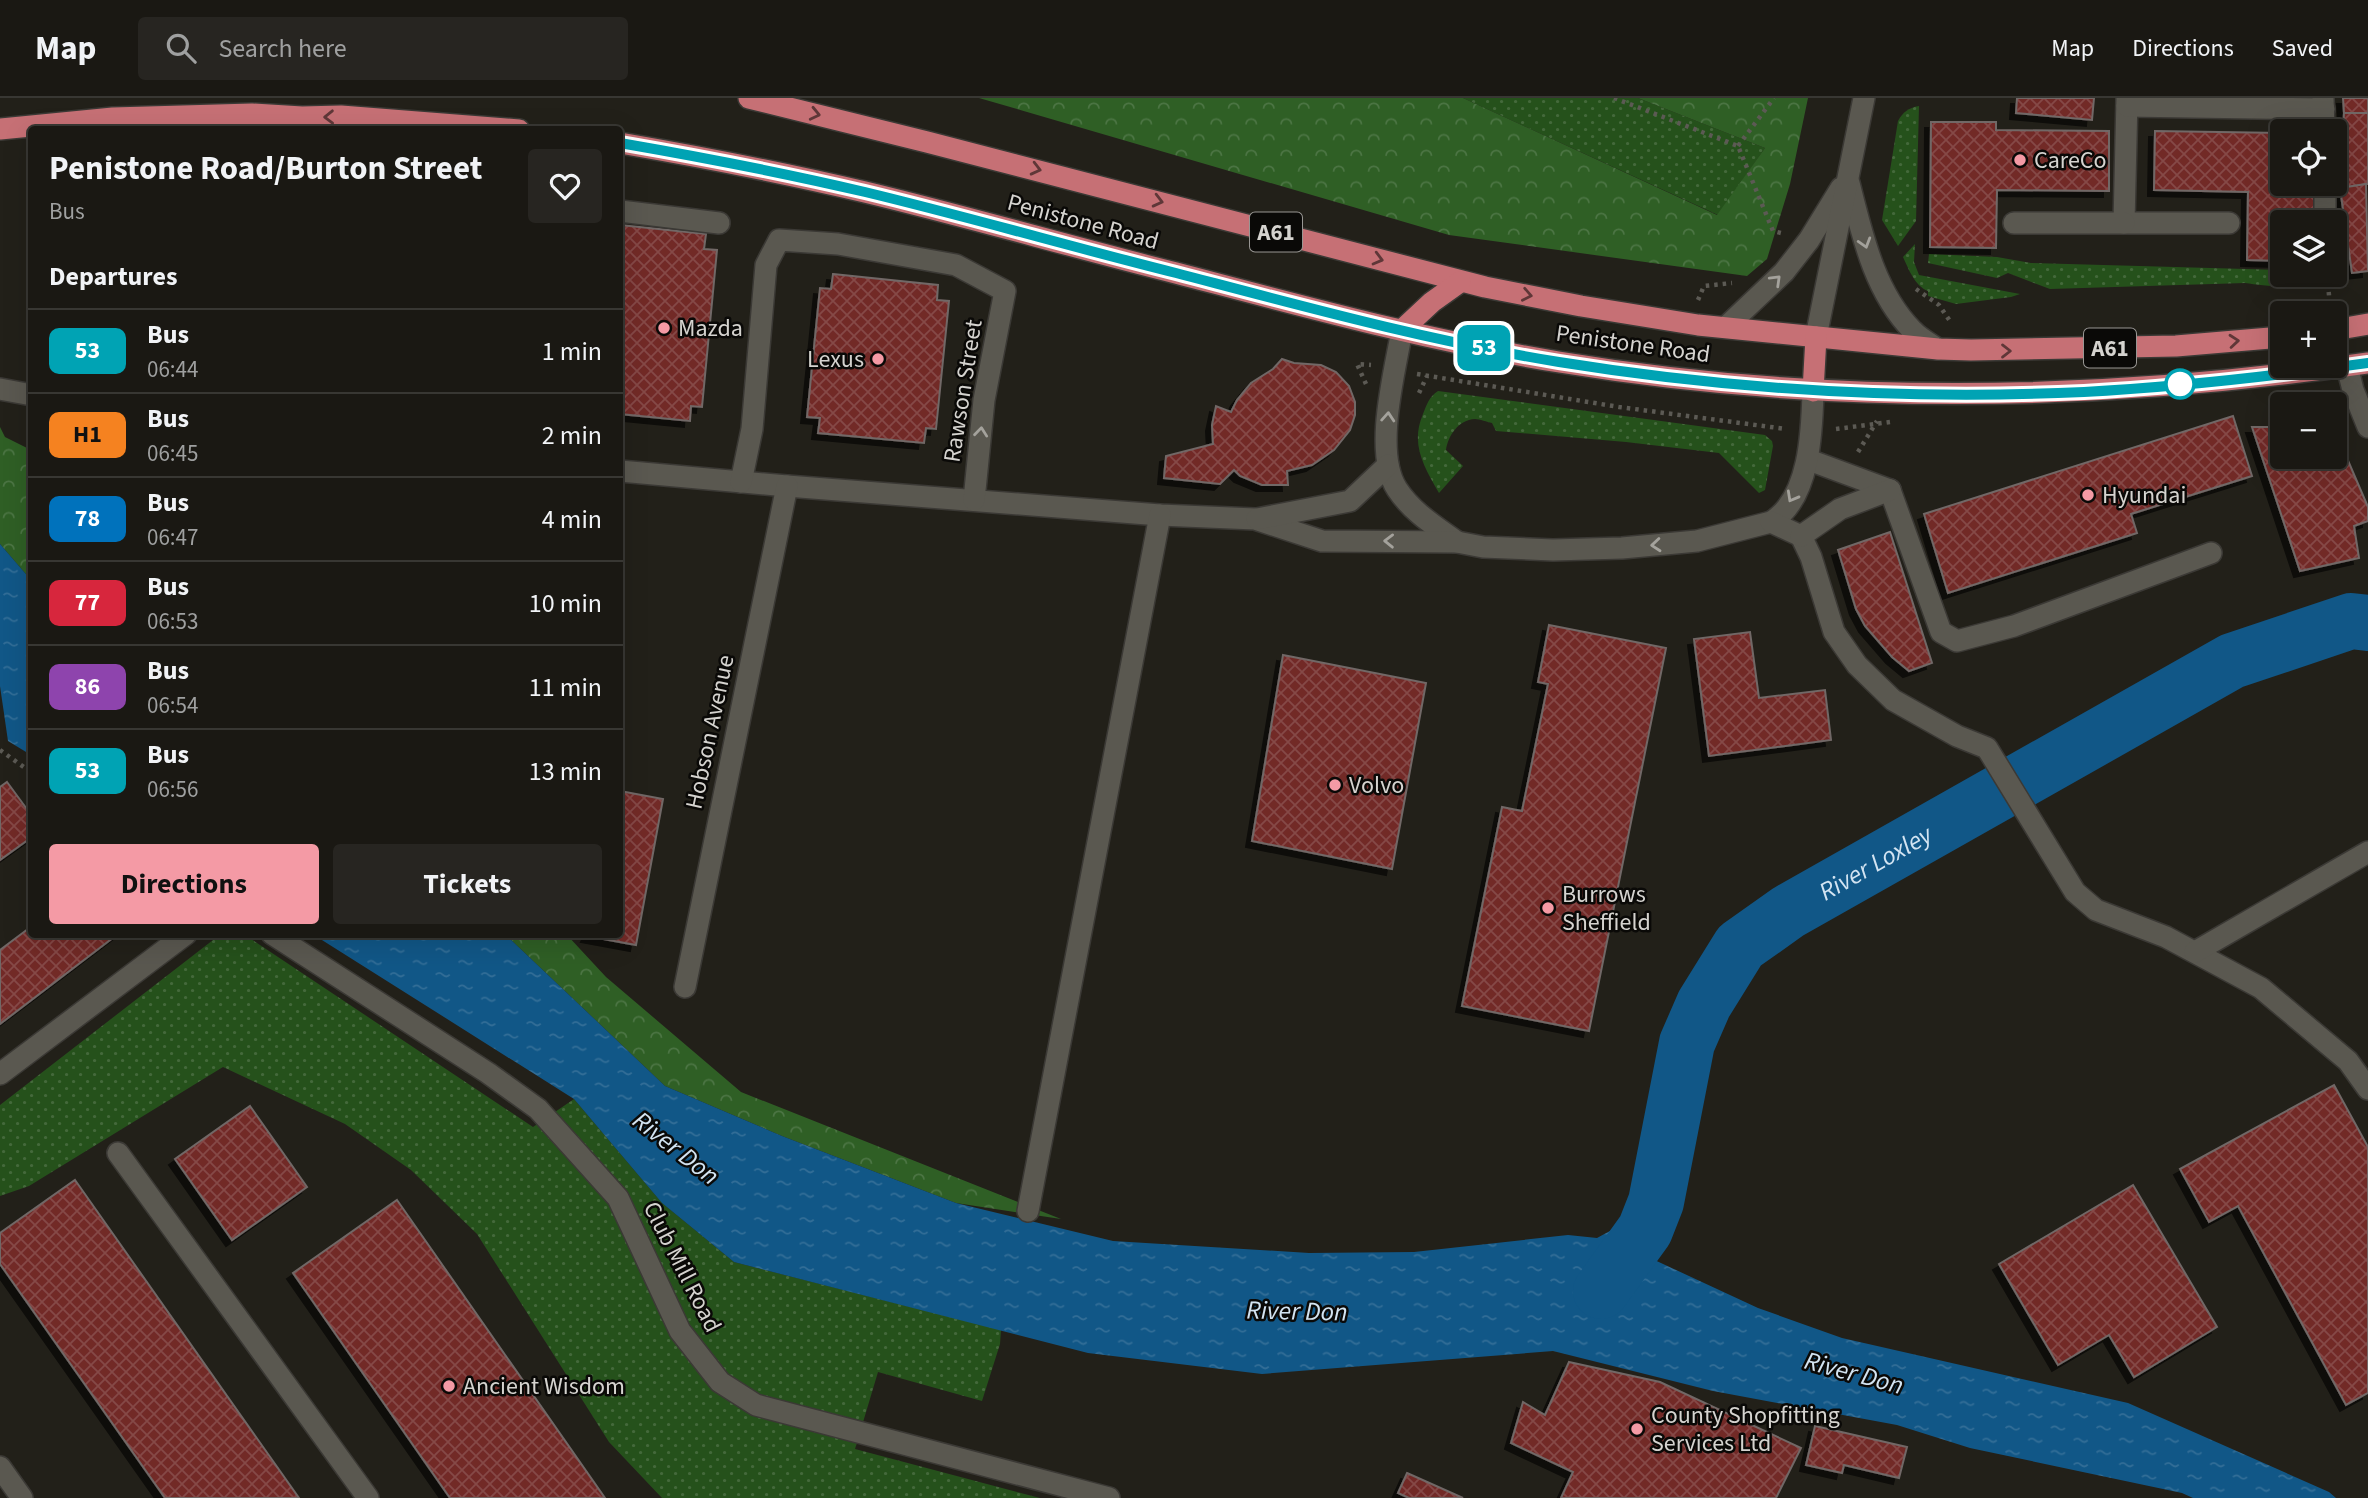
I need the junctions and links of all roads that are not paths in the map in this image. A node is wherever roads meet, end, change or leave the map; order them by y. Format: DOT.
graph roads {
  1 [pos="749,98"];
  2 [pos="1864,98"];
  3 [pos="2323,104"];
  4 [pos="2127,110"];
  5 [pos="28,126"];
  6 [pos="31,126"];
  7 [pos="468,126"];
  8 [pos="0,129"];
  9 [pos="623,144"];
  10 [pos="1848,177"];
  11 [pos="623,211"];
  12 [pos="719,223"];
  13 [pos="2014,223"];
  14 [pos="2124,223"];
  15 [pos="2229,223"];
  16 [pos="1461,282"];
  17 [pos="2368,324"];
  18 [pos="1726,327"];
  19 [pos="2347,328"];
  20 [pos="1402,330"];
  21 [pos="1816,337"];
  22 [pos="2270,338"];
  23 [pos="1938,349"];
  24 [pos="2357,364"];
  25 [pos="0,389"];
  26 [pos="1814,391"];
  27 [pos="28,394"];
  28 [pos="2368,427"];
  29 [pos="1808,460"];
  30 [pos="1388,465"];
  31 [pos="623,471"];
  32 [pos="741,482"];
  33 [pos="787,486"];
  34 [pos="1890,490"];
  35 [pos="974,500"];
  36 [pos="1160,515"];
  37 [pos="1255,519"];
  38 [pos="1771,522"];
  39 [pos="1801,536"];
  40 [pos="1457,542"];
  41 [pos="2211,553"];
  42 [pos="2368,852"];
  43 [pos="181,938"];
  44 [pos="278,938"];
  45 [pos="2195,952"];
  46 [pos="684,988"];
  47 [pos="0,1074"];
  48 [pos="2368,1089"];
  49 [pos="118,1153"];
  50 [pos="1028,1211"];
  51 [pos="0,1467"];
  52 [pos="22,1498"];
  53 [pos="368,1498"];
  54 [pos="1109,1498"];
  1 -- 16 [label="highway, Penistone Road / A61, one-way"];
  2 -- 10 [label="street"];
  3 -- 4 [label="street"];
  4 -- 14 [label="street"];
  5 -- 8 [label="highway, one-way"];
  7 -- 6 [label="highway, one-way"];
  9 -- 20 [label="highway, Penistone Road / A61"];
  18 -- 10 [label="street, one-way"];
  10 -- 21 [label="street"];
  10 -- 23 [label="street, one-way"];
  11 -- 12 [label="street"];
  13 -- 14 [label="street"];
  14 -- 15 [label="street"];
  16 -- 18 [label="highway, Penistone Road / A61, one-way"];
  16 -- 20 [label="highway"];
  17 -- 19 [label="highway"];
  18 -- 21 [label="highway, Penistone Road / A61"];
  20 -- 26 [label="highway, Penistone Road / A61"];
  30 -- 20 [label="street, one-way"];
  21 -- 23 [label="highway, Penistone Road / A61"];
  21 -- 26 [label="highway"];
  23 -- 22 [label="highway, Penistone Road / A61, one-way"];
  24 -- 26 [label="highway, Penistone Road / A61"];
  24 -- 28 [label="street"];
  25 -- 27 [label="street"];
  26 -- 29 [label="street"];
  29 -- 34 [label="street"];
  29 -- 38 [label="street, one-way"];
  30 -- 37 [label="street"];
  30 -- 40 [label="street"];
  31 -- 32 [label="street"];
  32 -- 33 [label="street"];
  35 -- 32 [label="street, Rawson Street, one-way"];
  33 -- 35 [label="street"];
  33 -- 46 [label="street, Hobson Avenue"];
  34 -- 39 [label="street"];
  34 -- 41 [label="street"];
  35 -- 36 [label="street"];
  36 -- 37 [label="street"];
  36 -- 50 [label="street"];
  40 -- 37 [label="street, one-way"];
  38 -- 39 [label="street"];
  38 -- 40 [label="street, one-way"];
  39 -- 45 [label="street"];
  42 -- 45 [label="street"];
  43 -- 47 [label="street"];
  44 -- 54 [label="street, Club Mill Road"];
  45 -- 48 [label="street"];
  49 -- 53 [label="street"];
  51 -- 52 [label="street"];
}
